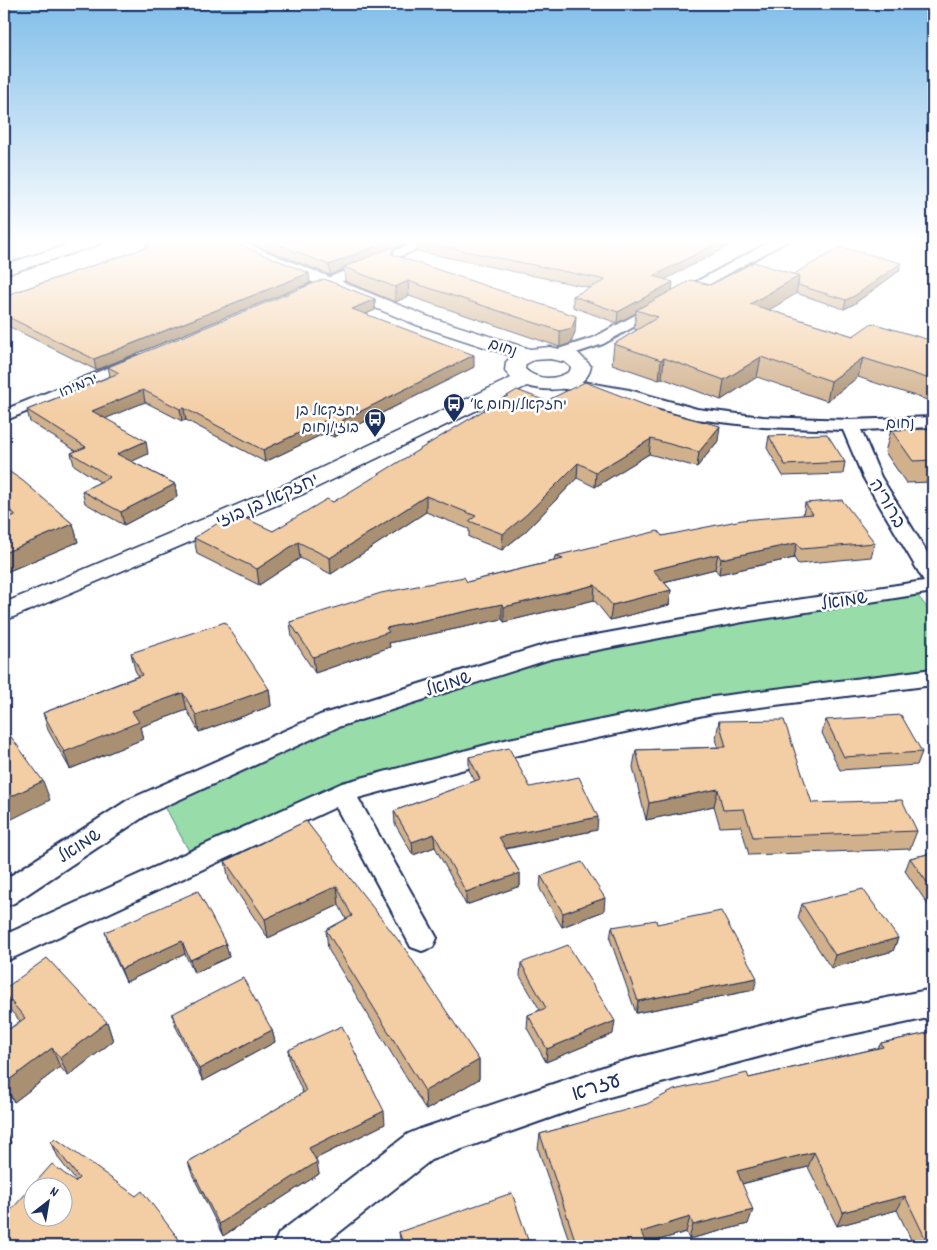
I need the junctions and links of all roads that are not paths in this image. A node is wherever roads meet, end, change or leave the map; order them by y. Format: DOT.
graph roads {
  1 [pos="371,299"];
  2 [pos="674,299"];
  3 [pos="598,341"];
  4 [pos="154,354"];
  5 [pos="558,354"];
  6 [pos="529,355"];
  7 [pos="580,368"];
  8 [pos="526,379"];
  9 [pos="560,383"];
  10 [pos="629,395"];
  11 [pos="4,416"];
  12 [pos="933,422"];
  13 [pos="850,424"];
  14 [pos="933,579"];
  15 [pos="933,586"];
  16 [pos="4,613"];
  17 [pos="933,676"];
  18 [pos="342,793"];
  19 [pos="4,895"];
  20 [pos="422,938"];
  21 [pos="4,949"];
  22 [pos="933,1003"];
  23 [pos="292,1246"];
  1 -- 6 [label="street, נחום"];
  2 -- 3 [label="street"];
  3 -- 5 [label="street"];
  3 -- 7 [label="street"];
  4 -- 11 [label="street, ירמיהו"];
  5 -- 6 [label="street, נחום"];
  5 -- 7 [label="street"];
  6 -- 8 [label="street"];
  7 -- 9 [label="street"];
  7 -- 10 [label="street, נחום"];
  8 -- 9 [label="street"];
  8 -- 16 [label="street, יחזקאל בן בוזי"];
  9 -- 10 [label="street, נחום"];
  10 -- 13 [label="street, נחום"];
  12 -- 13 [label="street, נחום"];
  13 -- 14 [label="street, ברוריה"];
  15 -- 19 [label="street, שמואל"];
  17 -- 18 [label="street"];
  18 -- 20 [label="street"];
  18 -- 21 [label="street"];
  22 -- 23 [label="street, עזרא"];
}
